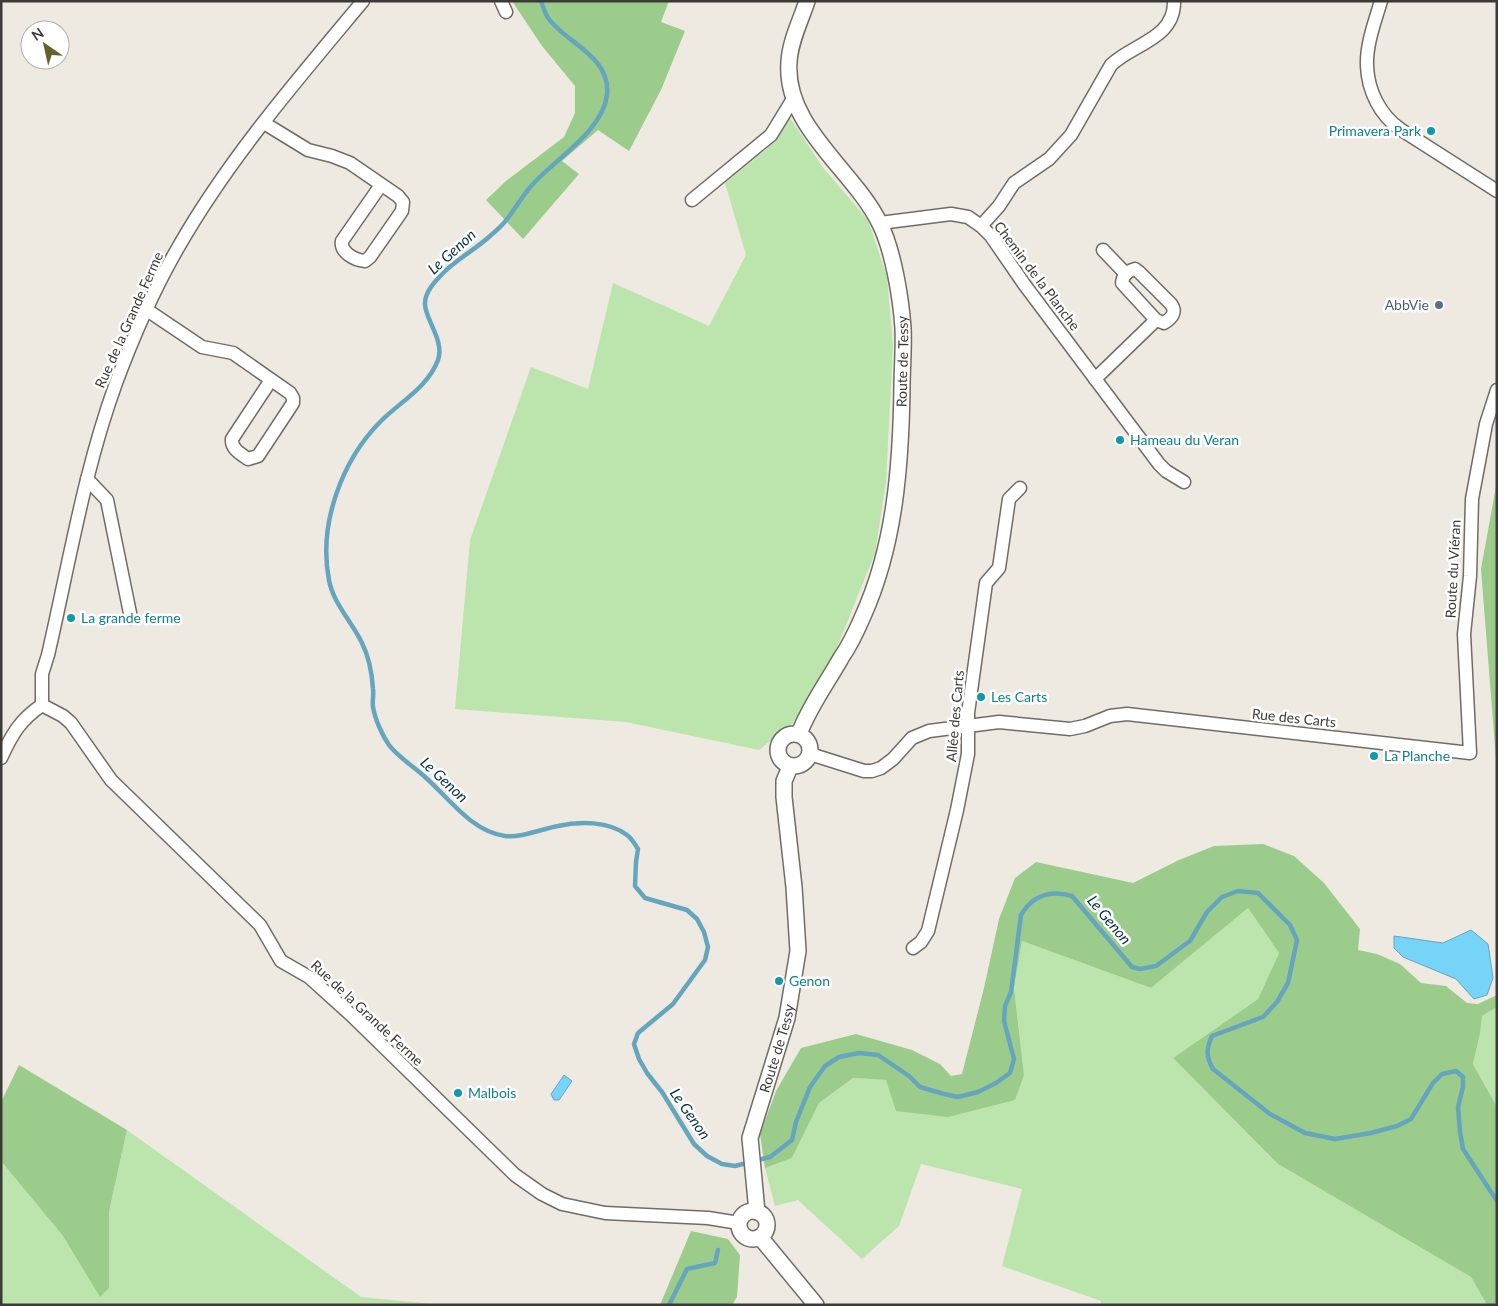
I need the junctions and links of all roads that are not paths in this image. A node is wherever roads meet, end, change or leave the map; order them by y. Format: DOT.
graph roads {
  1 [pos="363,1"];
  2 [pos="808,1"];
  3 [pos="1174,1"];
  4 [pos="1381,1"];
  5 [pos="793,98"];
  6 [pos="264,123"];
  7 [pos="382,185"];
  8 [pos="1497,191"];
  9 [pos="692,200"];
  10 [pos="880,223"];
  11 [pos="981,226"];
  12 [pos="1103,250"];
  13 [pos="1126,274"];
  14 [pos="147,310"];
  15 [pos="1156,320"];
  16 [pos="1095,379"];
  17 [pos="271,380"];
  18 [pos="1497,390"];
  19 [pos="87,479"];
  20 [pos="1184,482"];
  21 [pos="1020,488"];
  22 [pos="131,618"];
  23 [pos="42,705"];
  24 [pos="968,727"];
  25 [pos="799,734"];
  26 [pos="1470,753"];
  27 [pos="810,754"];
  28 [pos="1,758"];
  29 [pos="790,766"];
  30 [pos="913,948"];
  31 [pos="756,1212"];
  32 [pos="739,1223"];
  33 [pos="760,1237"];
  34 [pos="816,1305"];
  1 -- 6 [label="street, Rue de la Grande Ferme"];
  2 -- 5 [label="street, Route de Tessy"];
  3 -- 11 [label="street"];
  4 -- 8 [label="street"];
  5 -- 9 [label="street"];
  5 -- 10 [label="street, Route de Tessy"];
  6 -- 7 [label="street"];
  6 -- 14 [label="street, Rue de la Grande Ferme"];
  7 -- 7 [label="street"];
  10 -- 11 [label="street, Chemin de la Planche"];
  10 -- 25 [label="street, Route de Tessy"];
  11 -- 16 [label="street, Chemin de la Planche"];
  12 -- 13 [label="street"];
  13 -- 15 [label="street"];
  13 -- 15 [label="street"];
  14 -- 17 [label="street"];
  14 -- 19 [label="street, Rue de la Grande Ferme"];
  15 -- 16 [label="street"];
  16 -- 20 [label="street, Chemin de la Planche"];
  17 -- 17 [label="street"];
  18 -- 26 [label="street, Route du Viéran"];
  19 -- 22 [label="street"];
  19 -- 23 [label="street, Rue de la Grande Ferme"];
  21 -- 24 [label="street, Allée des Carts"];
  23 -- 28 [label="street"];
  23 -- 32 [label="street, Rue de la Grande Ferme"];
  24 -- 26 [label="street, Rue des Carts"];
  24 -- 27 [label="street, Rue des Carts"];
  24 -- 30 [label="street, Allée des Carts"];
  25 -- 27 [label="street"];
  25 -- 29 [label="street"];
  27 -- 29 [label="street"];
  29 -- 31 [label="street, Route de Tessy"];
  31 -- 32 [label="street"];
  31 -- 33 [label="street"];
  32 -- 33 [label="street"];
  33 -- 34 [label="street"];
}
